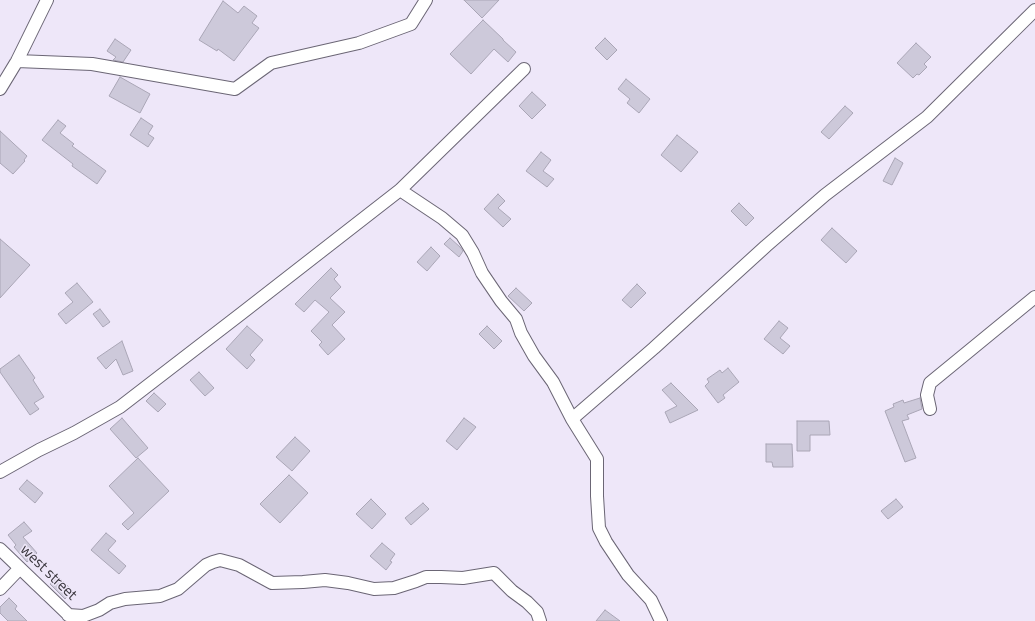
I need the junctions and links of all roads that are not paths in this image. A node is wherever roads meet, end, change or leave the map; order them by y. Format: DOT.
graph roads {
  1 [pos="47,0"];
  2 [pos="426,0"];
  3 [pos="1035,10"];
  4 [pos="17,60"];
  5 [pos="524,69"];
  6 [pos="0,90"];
  7 [pos="400,190"];
  8 [pos="1035,297"];
  9 [pos="930,409"];
  10 [pos="572,419"];
  11 [pos="0,472"];
  12 [pos="0,549"];
  13 [pos="20,568"];
  14 [pos="0,589"];
  15 [pos="71,618"];
  16 [pos="540,621"];
  17 [pos="661,621"];
  1 -- 4 [label="street"];
  2 -- 4 [label="street"];
  3 -- 10 [label="street"];
  4 -- 6 [label="street"];
  5 -- 7 [label="street"];
  7 -- 10 [label="street"];
  7 -- 11 [label="street"];
  8 -- 9 [label="street"];
  10 -- 17 [label="street"];
  12 -- 13 [label="street, west street"];
  13 -- 14 [label="street"];
  13 -- 15 [label="street, west street"];
  15 -- 16 [label="street"];
}
